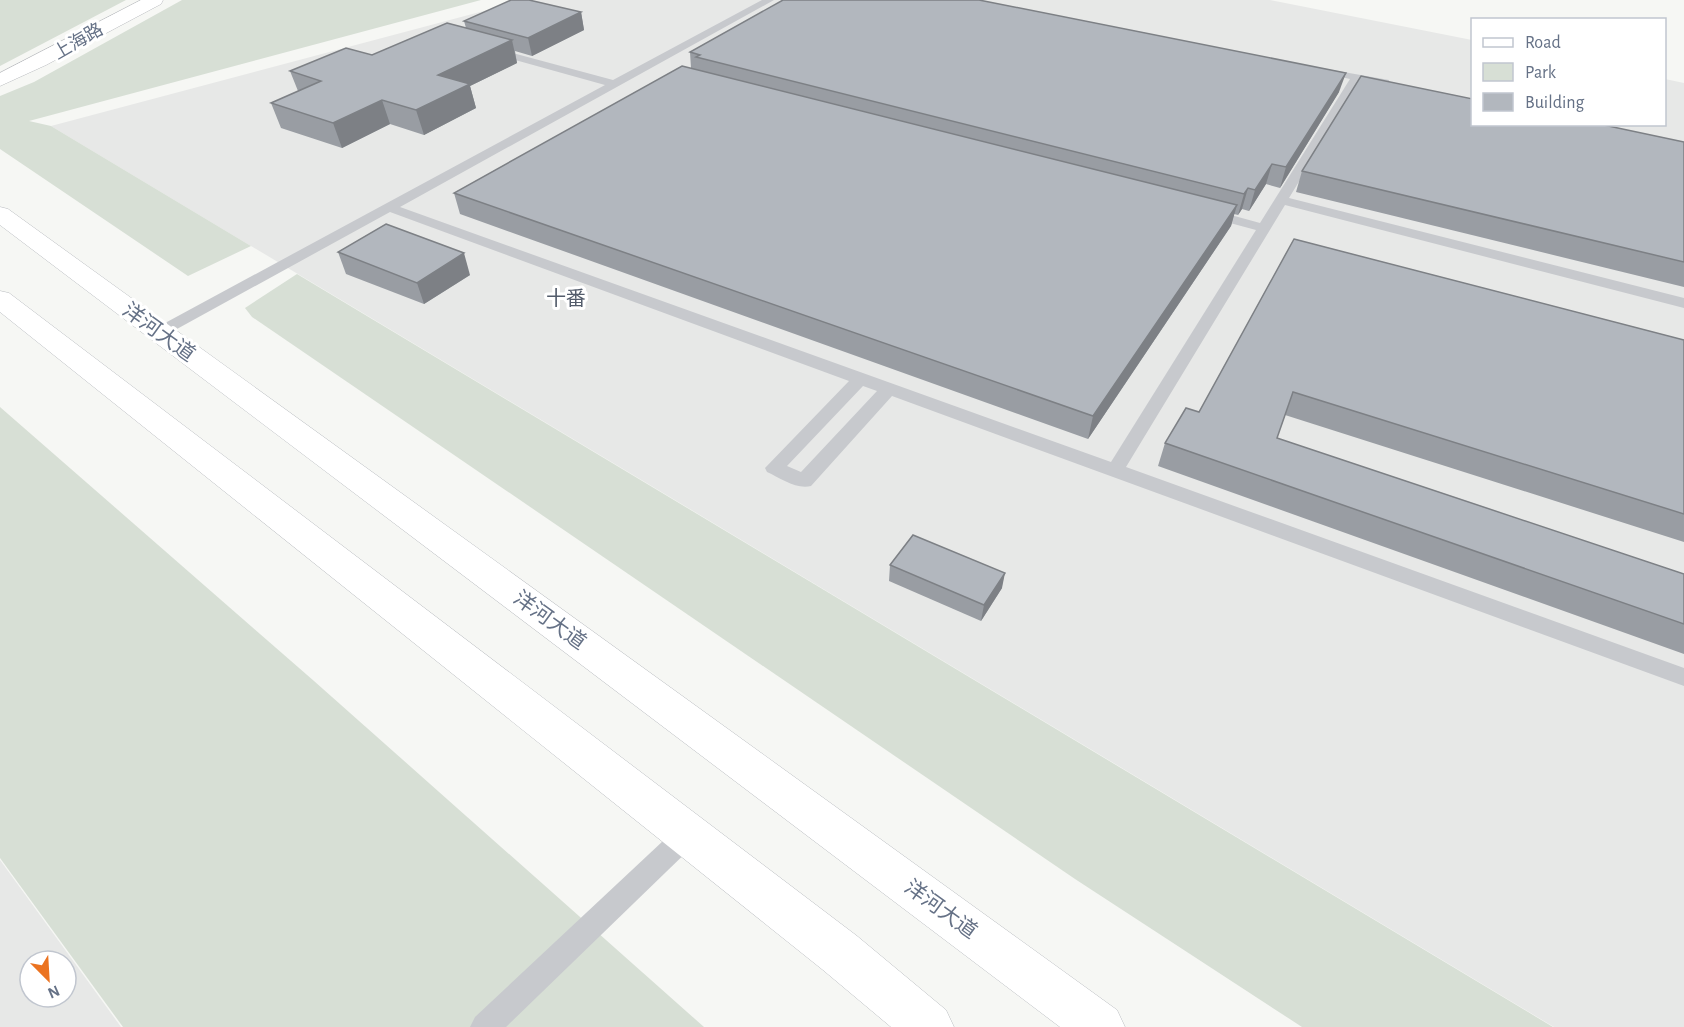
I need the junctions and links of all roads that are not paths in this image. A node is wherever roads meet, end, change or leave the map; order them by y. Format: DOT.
graph roads {
  1 [pos="155,0"];
  2 [pos="768,0"];
  3 [pos="482,48"];
  4 [pos="643,68"];
  5 [pos="1311,68"];
  6 [pos="666,74"];
  7 [pos="1357,77"];
  8 [pos="0,80"];
  9 [pos="614,84"];
  10 [pos="1392,84"];
  11 [pos="1281,200"];
  12 [pos="388,207"];
  13 [pos="1195,210"];
  14 [pos="0,214"];
  15 [pos="1264,228"];
  16 [pos="0,299"];
  17 [pos="1684,303"];
  18 [pos="160,332"];
  19 [pos="861,378"];
  20 [pos="889,389"];
  21 [pos="1115,470"];
  22 [pos="1684,677"];
  23 [pos="688,834"];
  24 [pos="485,1027"];
  25 [pos="929,1027"];
  26 [pos="1100,1027"];
  1 -- 8 [label="main road, 上海路"];
  2 -- 4 [label="lane"];
  3 -- 9 [label="lane"];
  4 -- 6 [label="lane"];
  4 -- 9 [label="lane"];
  5 -- 7 [label="lane"];
  7 -- 10 [label="lane"];
  7 -- 11 [label="lane"];
  9 -- 12 [label="lane"];
  11 -- 15 [label="lane"];
  11 -- 17 [label="lane"];
  12 -- 18 [label="lane"];
  12 -- 19 [label="lane"];
  13 -- 15 [label="lane"];
  14 -- 18 [label="main road, 洋河大道"];
  15 -- 21 [label="lane"];
  16 -- 23 [label="main road"];
  18 -- 26 [label="main road, 洋河大道"];
  19 -- 20 [label="lane"];
  19 -- 20 [label="lane"];
  20 -- 21 [label="lane"];
  21 -- 22 [label="lane"];
  23 -- 24 [label="lane"];
  23 -- 25 [label="main road"];
}
